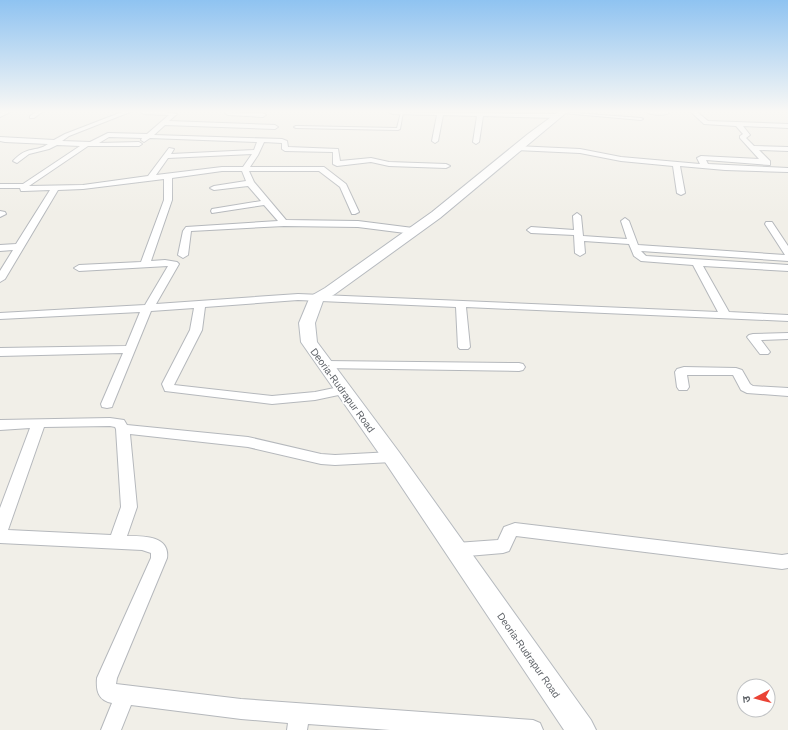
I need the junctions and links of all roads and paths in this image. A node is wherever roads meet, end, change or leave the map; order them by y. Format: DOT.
graph roads {
  1 [pos="49,146"];
  2 [pos="86,146"];
  3 [pos="174,146"];
  4 [pos="259,146"];
  5 [pos="285,146"];
  6 [pos="518,146"];
  7 [pos="516,148"];
  8 [pos="753,148"];
  9 [pos="788,149"];
  10 [pos="256,152"];
  11 [pos="167,156"];
  12 [pos="16,161"];
  13 [pos="765,161"];
  14 [pos="676,164"];
  15 [pos="446,166"];
  16 [pos="705,166"];
  17 [pos="245,169"];
  18 [pos="774,170"];
  19 [pos="788,170"];
  20 [pos="168,177"];
  21 [pos="150,179"];
  22 [pos="250,183"];
  23 [pos="0,186"];
  24 [pos="25,186"];
  25 [pos="55,188"];
  26 [pos="214,188"];
  27 [pos="680,194"];
  28 [pos="267,202"];
  29 [pos="215,211"];
  30 [pos="355,212"];
  31 [pos="577,216"];
  32 [pos="624,221"];
  33 [pos="284,223"];
  34 [pos="769,224"];
  35 [pos="531,230"];
  36 [pos="413,231"];
  37 [pos="579,235"];
  38 [pos="634,245"];
  39 [pos="20,247"];
  40 [pos="0,248"];
  41 [pos="580,253"];
  42 [pos="788,253"];
  43 [pos="182,255"];
  44 [pos="788,258"];
  45 [pos="696,262"];
  46 [pos="145,264"];
  47 [pos="79,268"];
  48 [pos="788,268"];
  49 [pos="0,280"];
  50 [pos="316,299"];
  51 [pos="200,304"];
  52 [pos="461,305"];
  53 [pos="148,308"];
  54 [pos="4,316"];
  55 [pos="726,316"];
  56 [pos="765,318"];
  57 [pos="788,318"];
  58 [pos="0,326"];
  59 [pos="784,336"];
  60 [pos="464,347"];
  61 [pos="130,349"];
  62 [pos="0,352"];
  63 [pos="764,352"];
  64 [pos="325,365"];
  65 [pos="519,367"];
  66 [pos="683,387"];
  67 [pos="344,390"];
  68 [pos="788,392"];
  69 [pos="107,404"];
  70 [pos="39,423"];
  71 [pos="0,425"];
  72 [pos="124,429"];
  73 [pos="392,457"];
  74 [pos="2,520"];
  75 [pos="0,536"];
  76 [pos="117,542"];
  77 [pos="456,550"];
  78 [pos="788,561"];
  79 [pos="125,695"];
  80 [pos="298,722"];
  81 [pos="445,727"];
  82 [pos="111,730"];
  83 [pos="533,730"];
  84 [pos="580,730"];
  1 -- 12 [label="street"];
  2 -- 24 [label="street"];
  3 -- 11 [label="street"];
  4 -- 10 [label="street"];
  5 -- 15 [label="street"];
  6 -- 7 [label="main road"];
  7 -- 14 [label="street"];
  7 -- 36 [label="main road"];
  8 -- 9 [label="street"];
  8 -- 13 [label="street"];
  10 -- 11 [label="street"];
  10 -- 17 [label="street"];
  11 -- 21 [label="street"];
  13 -- 16 [label="street"];
  13 -- 18 [label="street"];
  14 -- 16 [label="street"];
  14 -- 27 [label="street"];
  16 -- 18 [label="street"];
  17 -- 20 [label="street"];
  17 -- 22 [label="street"];
  17 -- 30 [label="street"];
  18 -- 19 [label="street"];
  20 -- 21 [label="street"];
  20 -- 46 [label="street"];
  21 -- 25 [label="street"];
  22 -- 26 [label="street"];
  22 -- 28 [label="street"];
  23 -- 24 [label="street"];
  24 -- 25 [label="street"];
  25 -- 39 [label="street"];
  28 -- 29 [label="street"];
  28 -- 33 [label="street"];
  31 -- 37 [label="street"];
  32 -- 38 [label="street"];
  33 -- 36 [label="street"];
  33 -- 43 [label="street"];
  34 -- 42 [label="street"];
  35 -- 37 [label="street"];
  36 -- 50 [label="main road"];
  37 -- 38 [label="street"];
  37 -- 41 [label="street"];
  38 -- 44 [label="street"];
  38 -- 45 [label="street"];
  39 -- 40 [label="street"];
  39 -- 49 [label="street"];
  45 -- 48 [label="street"];
  45 -- 55 [label="street"];
  46 -- 47 [label="street"];
  46 -- 53 [label="street"];
  50 -- 51 [label="street"];
  50 -- 52 [label="street"];
  50 -- 64 [label="main road, Deoria-Rudrapur Road"];
  51 -- 53 [label="street"];
  51 -- 67 [label="street"];
  52 -- 55 [label="street"];
  52 -- 60 [label="street"];
  53 -- 54 [label="street"];
  53 -- 61 [label="street"];
  54 -- 58 [label="street"];
  55 -- 56 [label="street"];
  56 -- 57 [label="street"];
  56 -- 59 [label="street"];
  59 -- 63 [label="street"];
  61 -- 62 [label="street"];
  61 -- 69 [label="street"];
  64 -- 65 [label="street"];
  64 -- 67 [label="main road, Deoria-Rudrapur Road"];
  66 -- 68 [label="street"];
  67 -- 73 [label="main road, Deoria-Rudrapur Road"];
  70 -- 71 [label="street"];
  70 -- 72 [label="street"];
  70 -- 74 [label="street"];
  72 -- 73 [label="street"];
  72 -- 76 [label="street"];
  73 -- 77 [label="main road, Deoria-Rudrapur Road"];
  75 -- 76 [label="street"];
  76 -- 79 [label="street"];
  77 -- 78 [label="street"];
  77 -- 84 [label="main road, Deoria-Rudrapur Road"];
  79 -- 80 [label="street"];
  79 -- 82 [label="street"];
  80 -- 81 [label="street"];
  81 -- 83 [label="street"];
}
